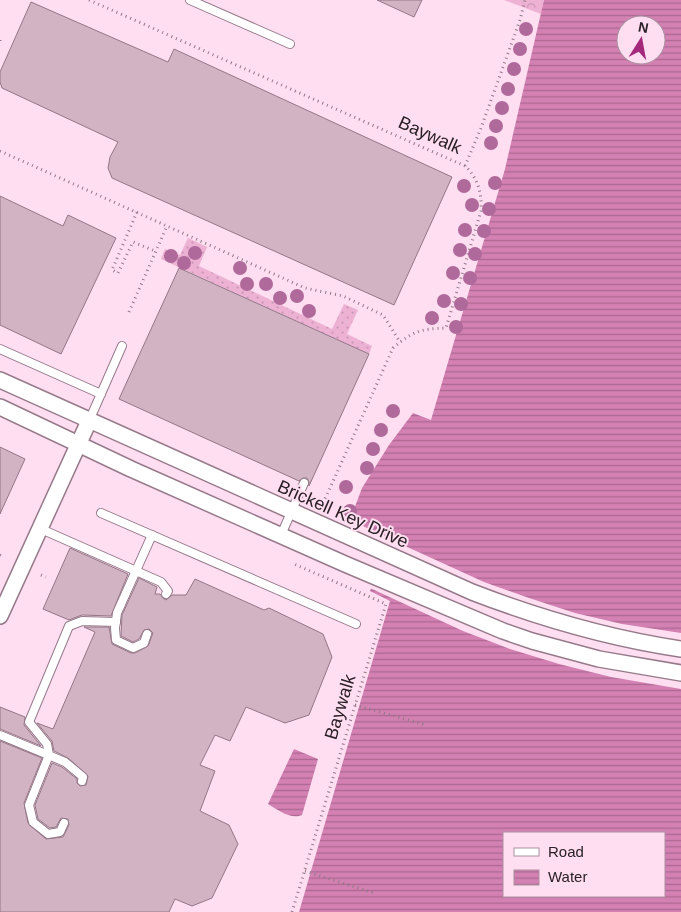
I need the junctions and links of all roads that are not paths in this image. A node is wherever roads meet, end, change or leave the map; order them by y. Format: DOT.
graph roads {
  1 [pos="190,0"];
  2 [pos="290,44"];
  3 [pos="122,346"];
  4 [pos="0,350"];
  5 [pos="0,380"];
  6 [pos="101,394"];
  7 [pos="0,408"];
  8 [pos="89,421"];
  9 [pos="78,444"];
  10 [pos="304,483"];
  11 [pos="292,511"];
  12 [pos="101,513"];
  13 [pos="41,529"];
  14 [pos="152,535"];
  15 [pos="280,535"];
  16 [pos="135,572"];
  17 [pos="166,594"];
  18 [pos="4,599"];
  19 [pos="0,616"];
  20 [pos="116,622"];
  21 [pos="356,624"];
  22 [pos="147,634"];
  23 [pos="681,648"];
  24 [pos="681,673"];
  25 [pos="0,734"];
  26 [pos="49,755"];
  27 [pos="82,781"];
  28 [pos="64,823"];
  1 -- 2 [label="lane"];
  3 -- 6 [label="lane"];
  4 -- 6 [label="lane"];
  5 -- 8 [label="street, Brickell Key Drive"];
  6 -- 8 [label="lane"];
  7 -- 9 [label="street"];
  8 -- 9 [label="street"];
  8 -- 11 [label="street, Brickell Key Drive"];
  9 -- 13 [label="street"];
  9 -- 15 [label="street"];
  10 -- 11 [label="lane"];
  11 -- 15 [label="lane"];
  11 -- 23 [label="street, Brickell Key Drive"];
  12 -- 14 [label="lane"];
  13 -- 16 [label="lane"];
  13 -- 18 [label="street"];
  14 -- 16 [label="lane"];
  14 -- 21 [label="lane"];
  15 -- 24 [label="street"];
  16 -- 17 [label="lane"];
  16 -- 20 [label="lane"];
  18 -- 19 [label="street"];
  20 -- 22 [label="lane"];
  20 -- 26 [label="lane"];
  25 -- 26 [label="lane"];
  26 -- 27 [label="lane"];
  26 -- 28 [label="lane"];
}
